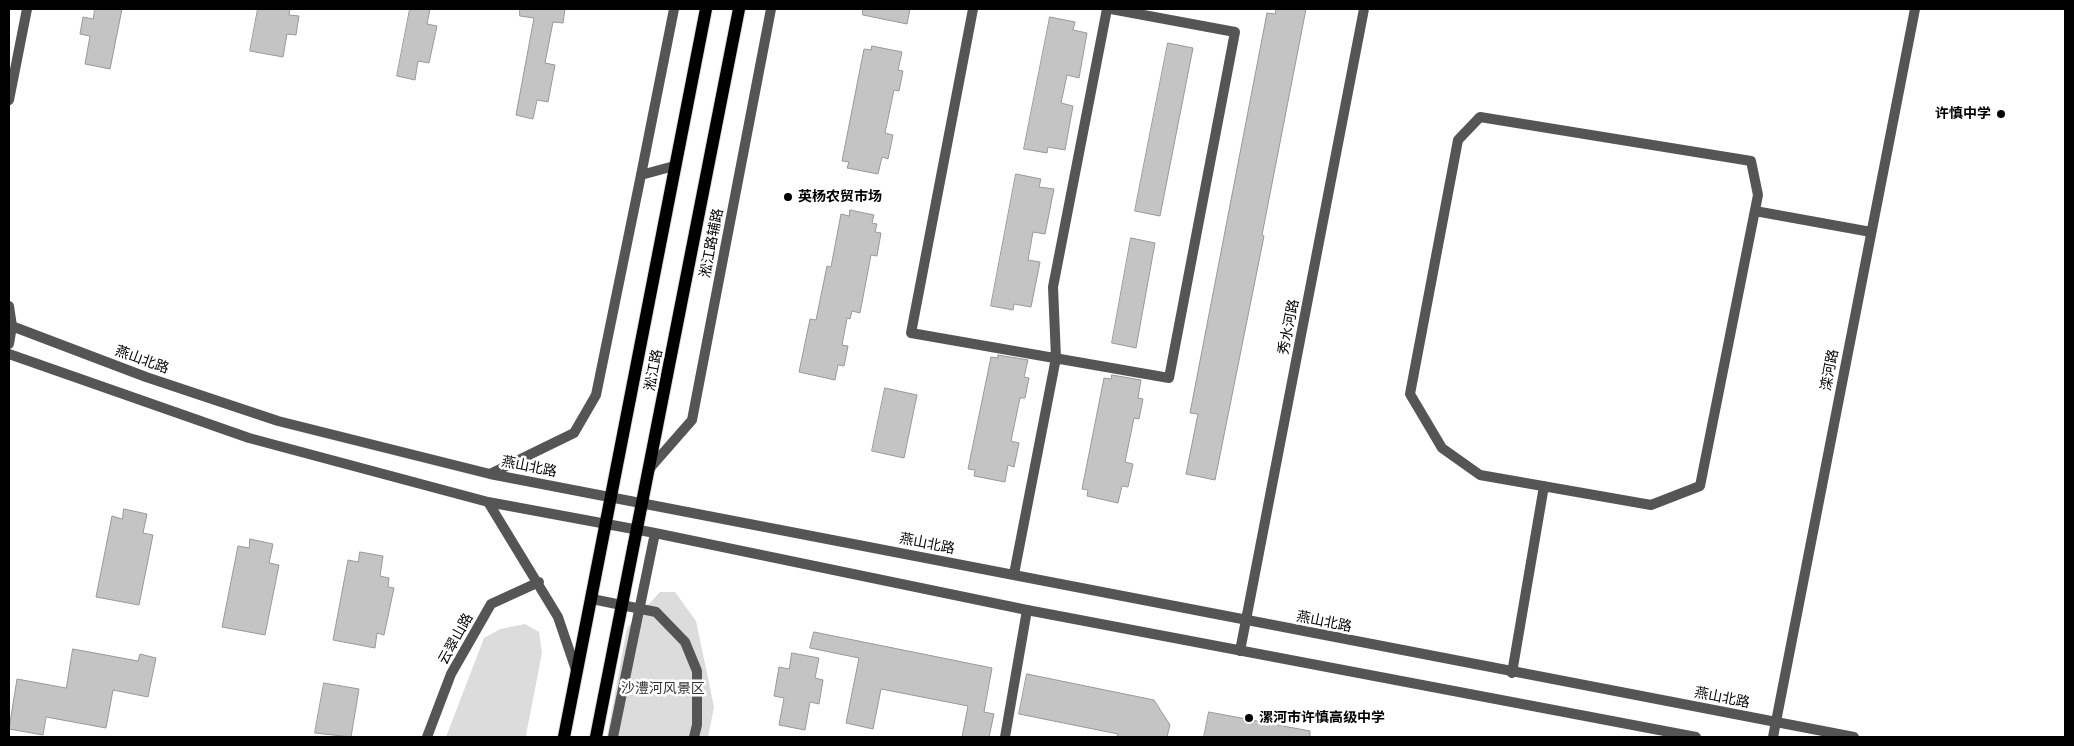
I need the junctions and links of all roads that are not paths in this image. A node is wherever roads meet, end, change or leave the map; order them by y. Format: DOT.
graph roads {
  1 [pos="27,9"];
  2 [pos="674,9"];
  3 [pos="706,9"];
  4 [pos="739,9"];
  5 [pos="771,9"];
  6 [pos="973,9"];
  7 [pos="1109,9"];
  8 [pos="1364,9"];
  9 [pos="1915,9"];
  10 [pos="9,100"];
  11 [pos="674,166"];
  12 [pos="641,175"];
  13 [pos="1755,211"];
  14 [pos="1871,232"];
  15 [pos="9,306"];
  16 [pos="10,325"];
  17 [pos="9,344"];
  18 [pos="9,354"];
  19 [pos="1056,358"];
  20 [pos="650,468"];
  21 [pos="490,474"];
  22 [pos="1544,486"];
  23 [pos="611,497"];
  24 [pos="488,502"];
  25 [pos="642,503"];
  26 [pos="606,523"];
  27 [pos="637,529"];
  28 [pos="655,533"];
  29 [pos="1014,574"];
  30 [pos="539,582"];
  31 [pos="592,599"];
  32 [pos="622,605"];
  33 [pos="641,609"];
  34 [pos="1027,610"];
  35 [pos="1246,621"];
  36 [pos="1240,651"];
  37 [pos="577,673"];
  38 [pos="1512,673"];
  39 [pos="1776,722"];
  40 [pos="428,737"];
  41 [pos="564,737"];
  42 [pos="596,737"];
  43 [pos="613,737"];
  44 [pos="694,737"];
  45 [pos="1005,737"];
  46 [pos="1696,737"];
  47 [pos="1773,737"];
  48 [pos="1854,737"];
  1 -- 10 [label="street"];
  2 -- 12 [label="street"];
  3 -- 11 [label="main road, 淞江路"];
  4 -- 20 [label="main road, 淞江路"];
  5 -- 20 [label="street, 淞江路辅路"];
  6 -- 19 [label="street"];
  7 -- 19 [label="street"];
  7 -- 19 [label="street"];
  8 -- 35 [label="street, 秀水河路"];
  9 -- 14 [label="street, 滦河路"];
  11 -- 12 [label="street"];
  11 -- 23 [label="main road, 淞江路"];
  12 -- 21 [label="street"];
  13 -- 14 [label="street"];
  13 -- 22 [label="street"];
  13 -- 22 [label="street"];
  14 -- 39 [label="street, 滦河路"];
  15 -- 16 [label="street"];
  16 -- 17 [label="street"];
  16 -- 21 [label="street, 燕山北路"];
  18 -- 24 [label="street"];
  19 -- 29 [label="street"];
  20 -- 25 [label="main road, 淞江路"];
  21 -- 23 [label="street, 燕山北路"];
  22 -- 38 [label="street"];
  23 -- 25 [label="street, 燕山北路"];
  23 -- 26 [label="main road, 淞江路"];
  24 -- 26 [label="street"];
  24 -- 30 [label="street"];
  25 -- 27 [label="main road, 淞江路"];
  25 -- 29 [label="street, 燕山北路"];
  26 -- 27 [label="street"];
  26 -- 31 [label="main road, 淞江路"];
  27 -- 28 [label="street"];
  27 -- 32 [label="main road, 淞江路"];
  28 -- 33 [label="street"];
  28 -- 34 [label="street"];
  29 -- 35 [label="street, 燕山北路"];
  30 -- 37 [label="street"];
  30 -- 40 [label="street, 云翠山路"];
  31 -- 32 [label="street"];
  31 -- 37 [label="main road, 淞江路"];
  32 -- 33 [label="street"];
  32 -- 42 [label="main road, 淞江路"];
  33 -- 43 [label="street"];
  33 -- 44 [label="street"];
  34 -- 36 [label="street"];
  34 -- 45 [label="street"];
  35 -- 36 [label="street, 秀水河路"];
  35 -- 38 [label="street, 燕山北路"];
  36 -- 46 [label="street"];
  37 -- 41 [label="main road, 淞江路"];
  38 -- 39 [label="street, 燕山北路"];
  39 -- 47 [label="street, 滦河路"];
  39 -- 48 [label="street, 燕山北路"];
}
